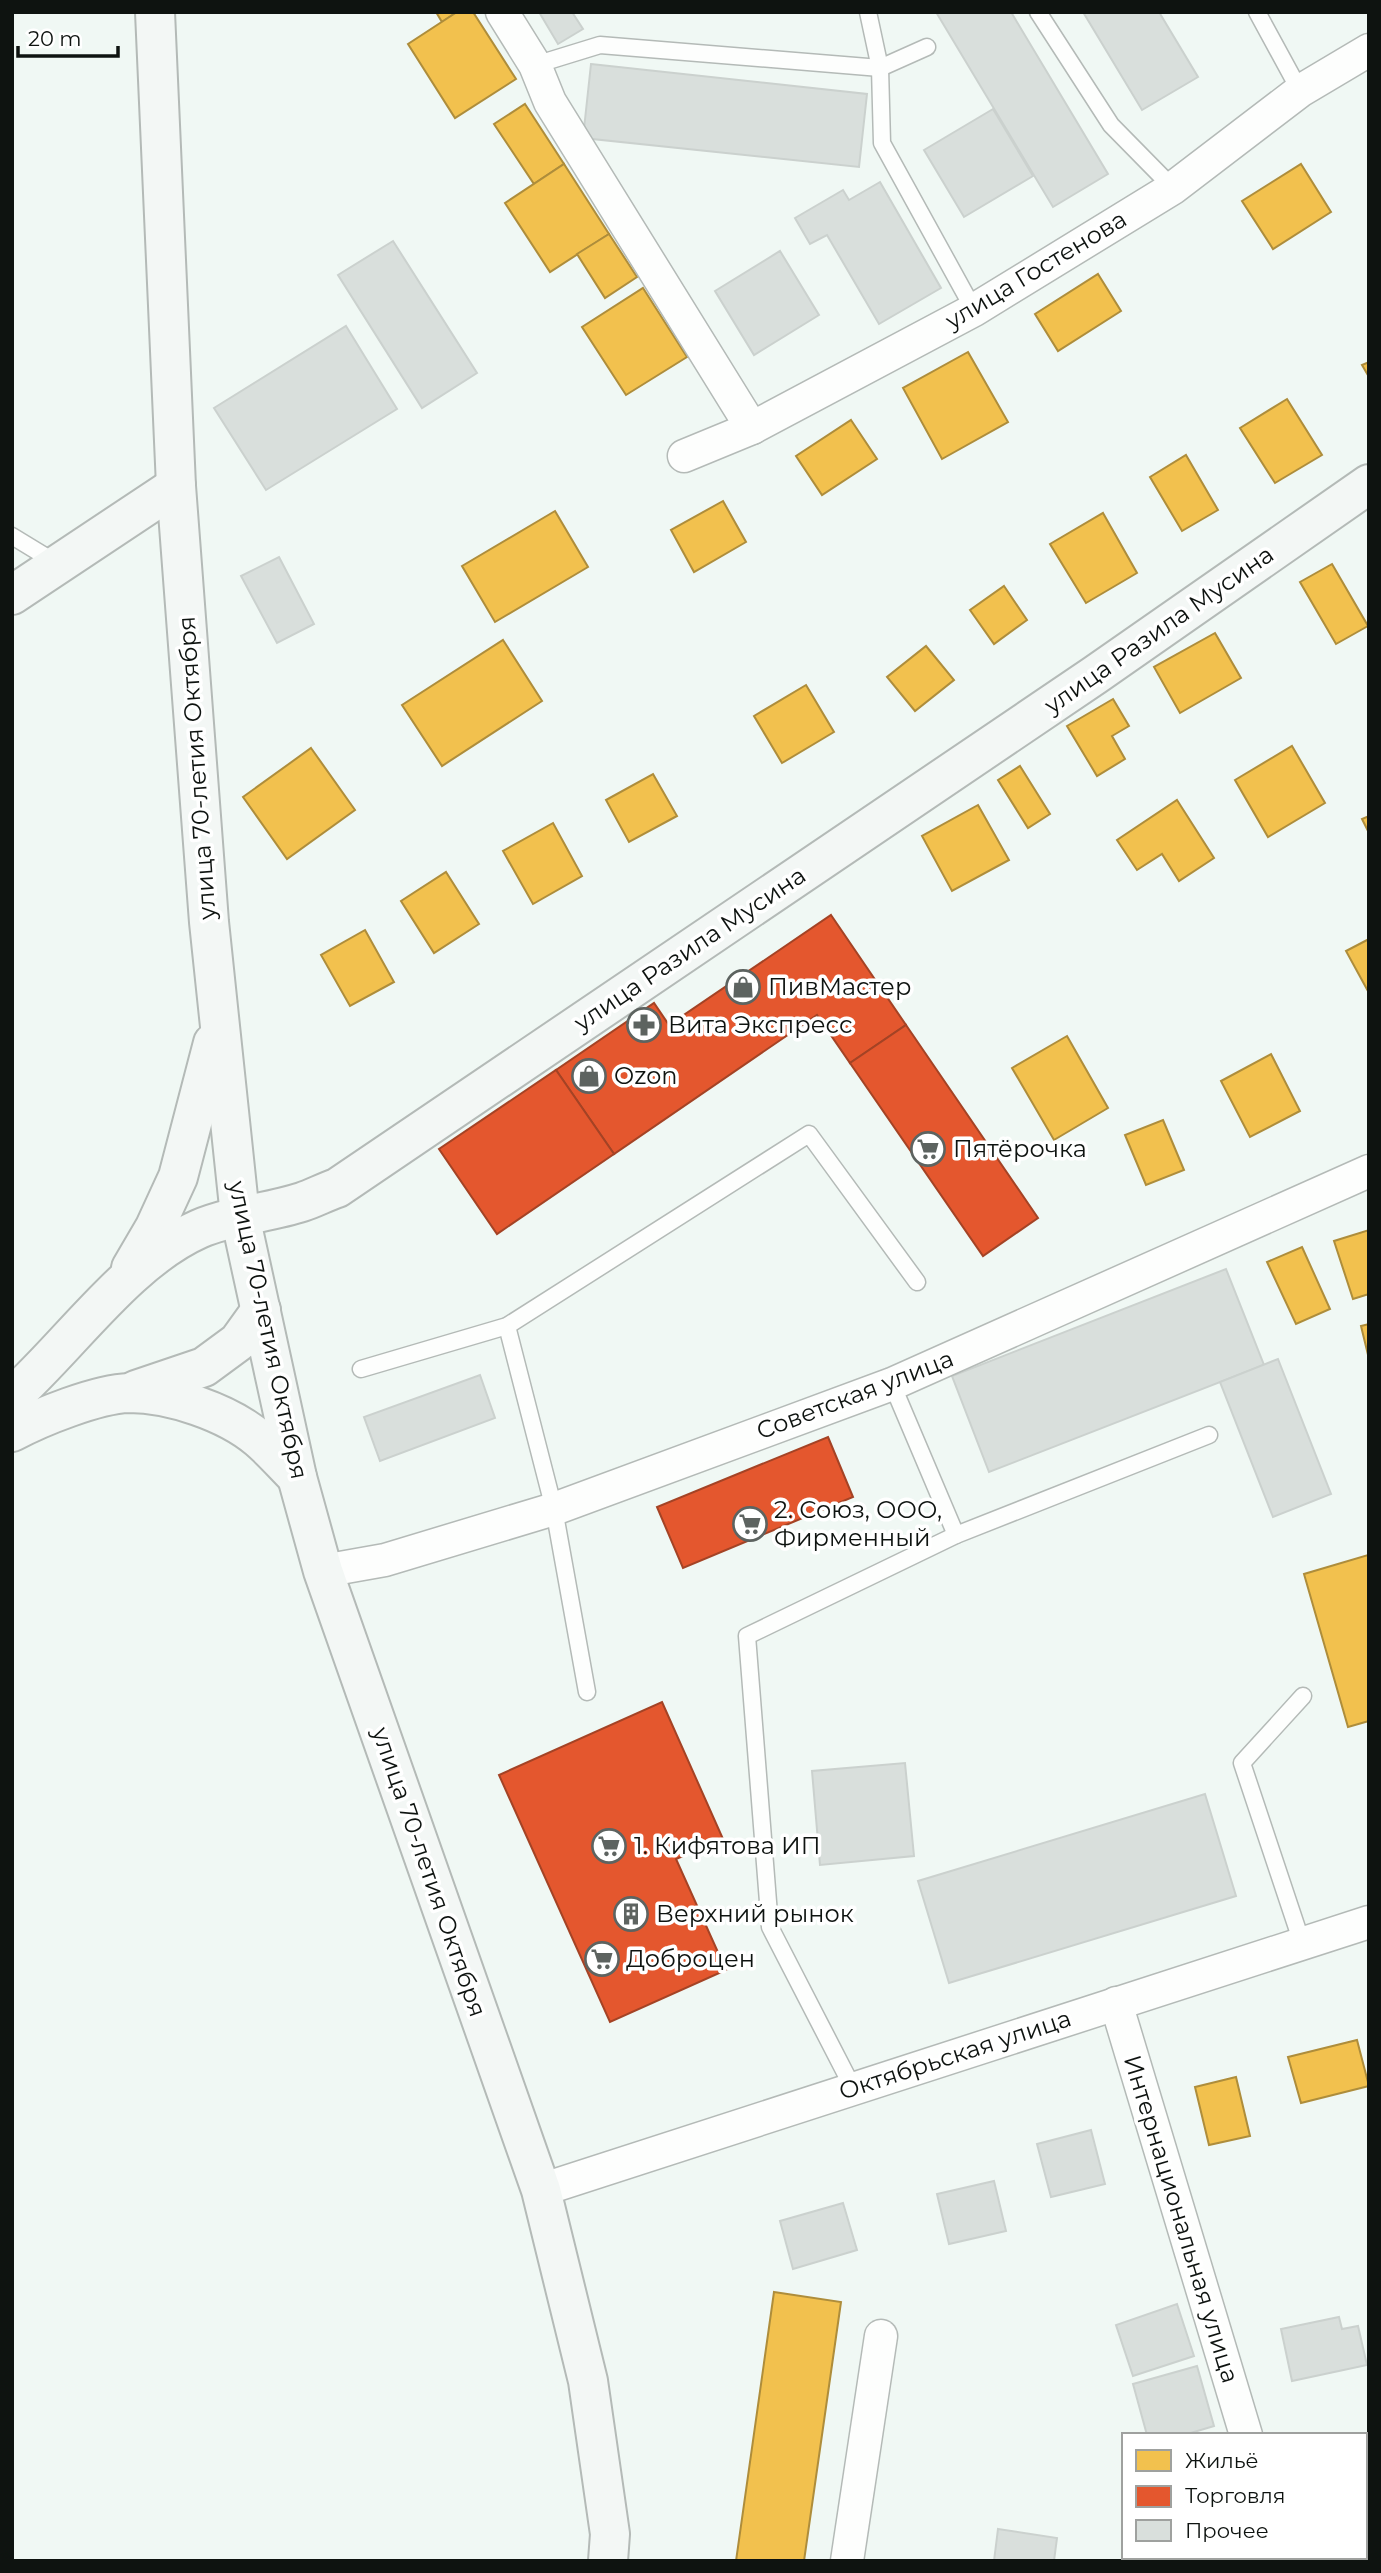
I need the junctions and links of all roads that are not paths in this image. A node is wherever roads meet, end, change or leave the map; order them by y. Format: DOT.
graph roads {
  1 [pos="155,12"];
  2 [pos="502,12"];
  3 [pos="868,12"];
  4 [pos="1038,12"];
  5 [pos="1257,12"];
  6 [pos="927,47"];
  7 [pos="1369,50"];
  8 [pos="535,65"];
  9 [pos="880,68"];
  10 [pos="1300,91"];
  11 [pos="1172,188"];
  12 [pos="974,310"];
  13 [pos="752,428"];
  14 [pos="684,456"];
  15 [pos="1369,484"];
  16 [pos="176,485"];
  17 [pos="12,536"];
  18 [pos="59,564"];
  19 [pos="12,595"];
  20 [pos="219,1017"];
  21 [pos="1369,1171"];
  22 [pos="240,1216"];
  23 [pos="917,1282"];
  24 [pos="121,1285"];
  25 [pos="261,1310"];
  26 [pos="507,1326"];
  27 [pos="361,1369"];
  28 [pos="892,1384"];
  29 [pos="128,1393"];
  30 [pos="12,1397"];
  31 [pos="12,1432"];
  32 [pos="1209,1435"];
  33 [pos="297,1477"];
  34 [pos="554,1508"];
  35 [pos="956,1535"];
  36 [pos="323,1572"];
  37 [pos="587,1692"];
  38 [pos="1303,1696"];
  39 [pos="1369,1922"];
  40 [pos="1302,1943"];
  41 [pos="1116,2003"];
  42 [pos="853,2088"];
  43 [pos="541,2190"];
  44 [pos="881,2336"];
  45 [pos="1245,2433"];
  46 [pos="608,2561"];
  47 [pos="847,2561"];
  1 -- 16 [label="main road, улица 70-летия Октября"];
  2 -- 8 [label="street"];
  3 -- 9 [label="lane"];
  4 -- 11 [label="lane"];
  5 -- 10 [label="lane"];
  6 -- 9 [label="lane"];
  7 -- 10 [label="street, улица Гостенова"];
  8 -- 9 [label="lane"];
  8 -- 13 [label="street"];
  9 -- 12 [label="lane"];
  10 -- 11 [label="street, улица Гостенова"];
  11 -- 12 [label="street, улица Гостенова"];
  12 -- 13 [label="street, улица Гостенова"];
  13 -- 14 [label="street, улица Гостенова"];
  15 -- 22 [label="main road, улица Разила Мусина"];
  16 -- 18 [label="main road"];
  16 -- 20 [label="main road, улица 70-летия Октября"];
  17 -- 18 [label="lane"];
  18 -- 19 [label="main road"];
  20 -- 22 [label="main road, улица 70-летия Октября"];
  20 -- 24 [label="main road"];
  21 -- 28 [label="street, Советская улица"];
  22 -- 24 [label="main road, улица Разила Мусина"];
  22 -- 25 [label="main road, улица 70-летия Октября"];
  23 -- 26 [label="lane"];
  24 -- 30 [label="main road, улица Разила Мусина"];
  25 -- 29 [label="main road"];
  25 -- 33 [label="main road, улица 70-летия Октября"];
  26 -- 27 [label="lane"];
  26 -- 34 [label="lane"];
  28 -- 34 [label="street, Советская улица"];
  28 -- 35 [label="lane"];
  29 -- 31 [label="main road"];
  29 -- 33 [label="main road"];
  32 -- 35 [label="lane"];
  33 -- 36 [label="main road, улица 70-летия Октября"];
  34 -- 36 [label="street, Советская улица"];
  34 -- 37 [label="lane"];
  35 -- 42 [label="lane"];
  36 -- 43 [label="main road, улица 70-летия Октября"];
  38 -- 40 [label="lane"];
  39 -- 40 [label="street, Октябрьская улица"];
  40 -- 41 [label="street, Октябрьская улица"];
  41 -- 42 [label="street, Октябрьская улица"];
  41 -- 45 [label="street, Интернациональная улица"];
  42 -- 43 [label="street, Октябрьская улица"];
  43 -- 46 [label="main road, улица 70-летия Октября"];
  44 -- 47 [label="street"];
}
